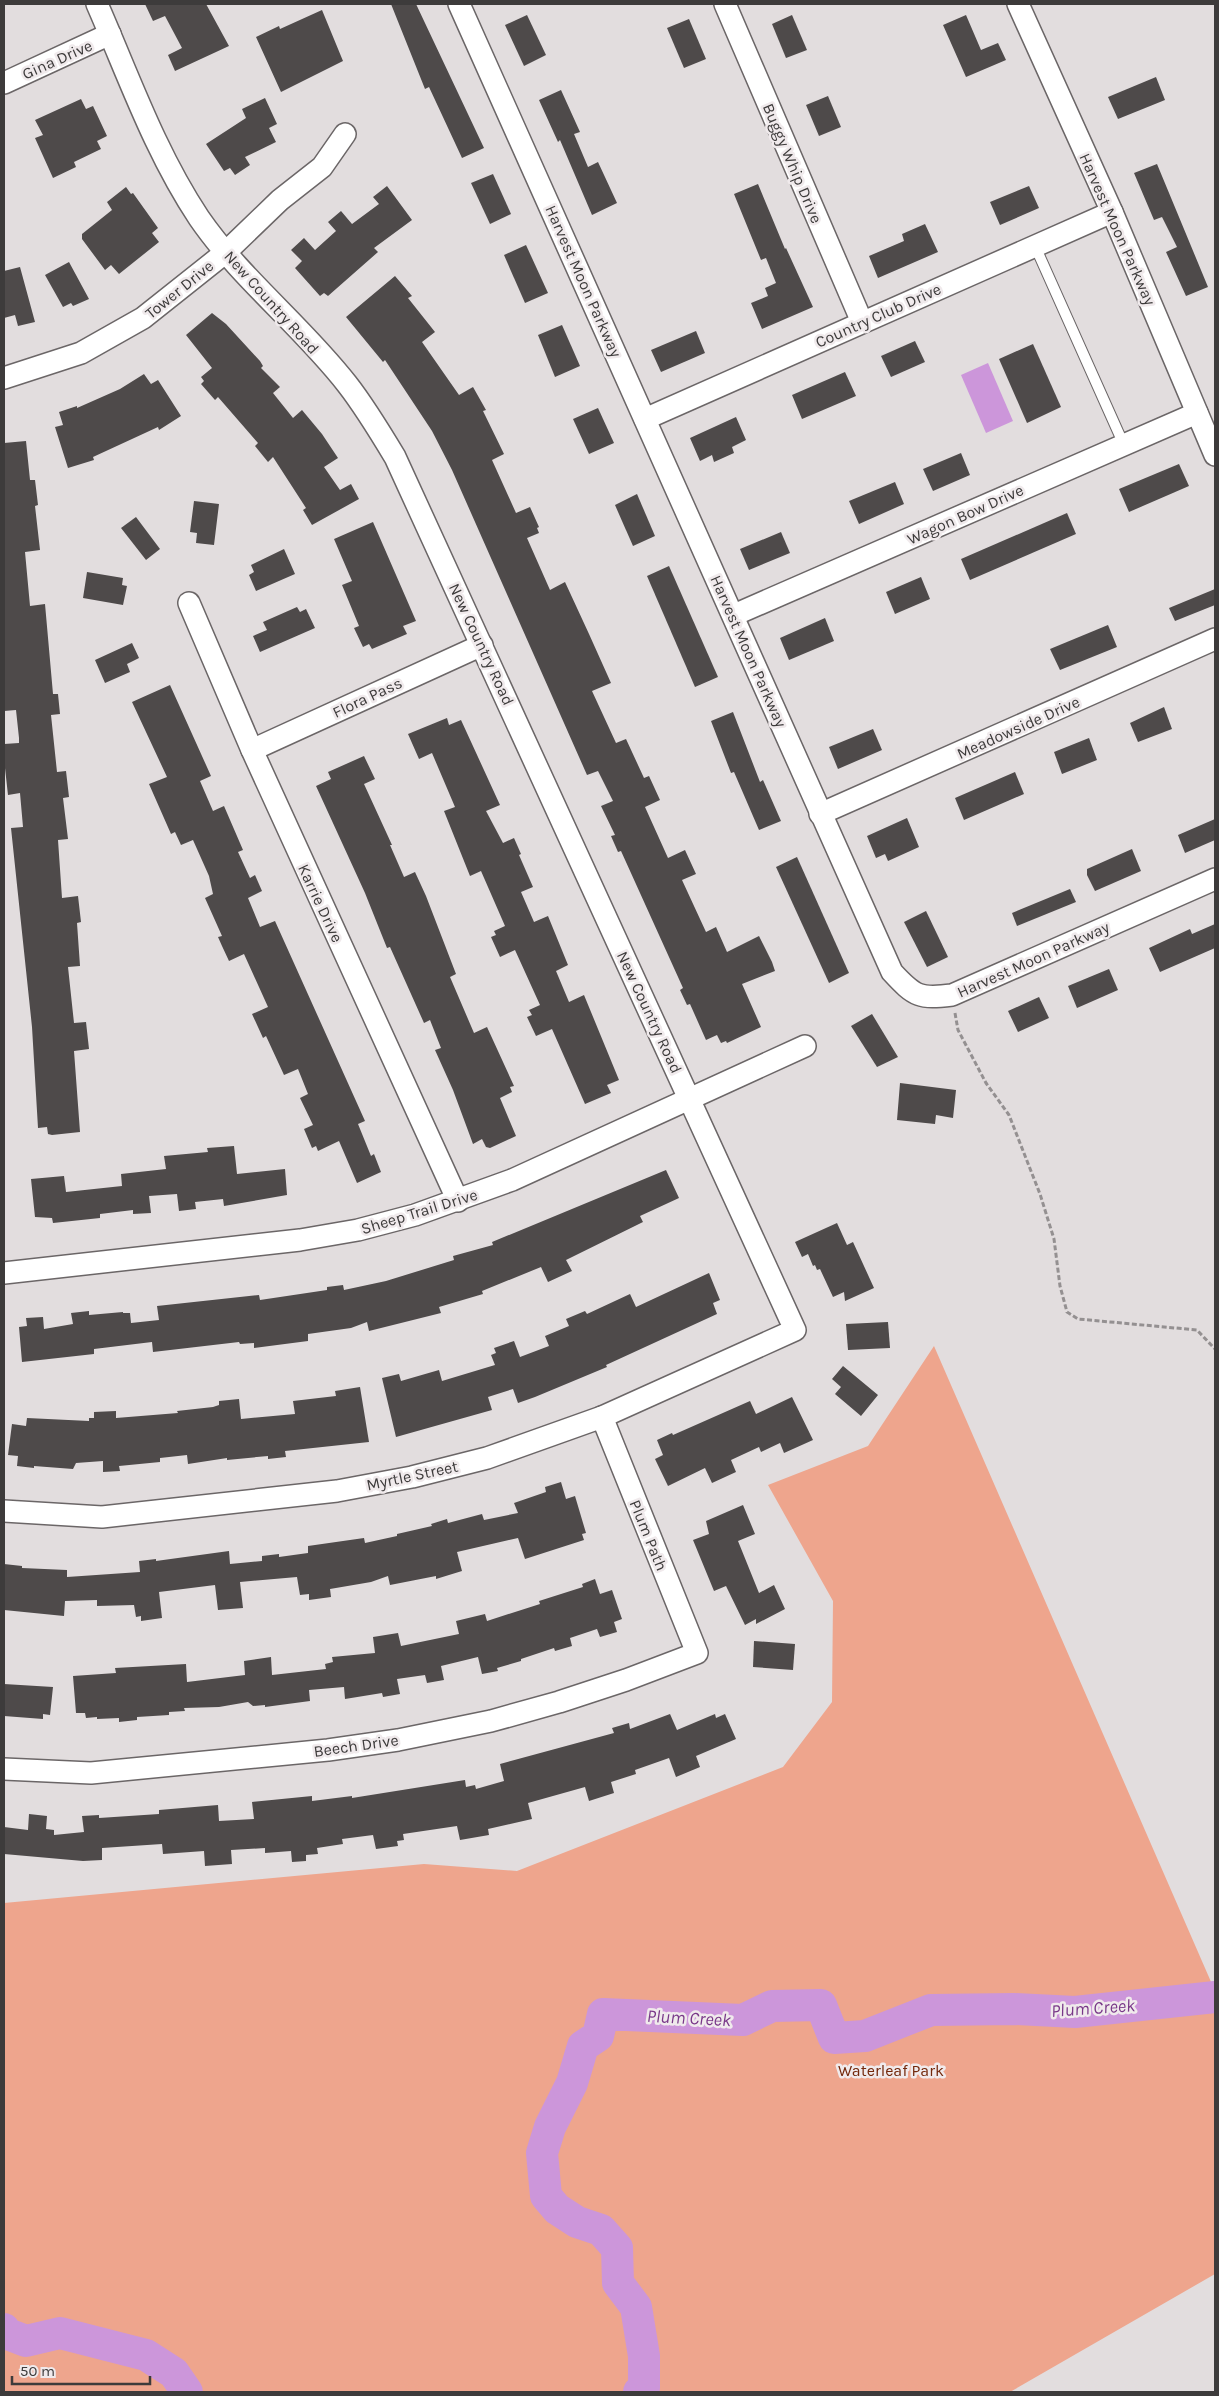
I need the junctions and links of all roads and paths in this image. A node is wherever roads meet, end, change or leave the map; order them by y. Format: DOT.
graph roads {
  1 [pos="97,4"];
  2 [pos="459,4"];
  3 [pos="725,4"];
  4 [pos="1018,4"];
  5 [pos="110,34"];
  6 [pos="4,83"];
  7 [pos="345,134"];
  8 [pos="1112,212"];
  9 [pos="1035,246"];
  10 [pos="226,252"];
  11 [pos="862,322"];
  12 [pos="4,378"];
  13 [pos="1197,413"];
  14 [pos="645,419"];
  15 [pos="1124,445"];
  16 [pos="1215,455"];
  17 [pos="189,603"];
  18 [pos="734,616"];
  19 [pos="1215,640"];
  20 [pos="482,645"];
  21 [pos="252,750"];
  22 [pos="820,814"];
  23 [pos="1215,879"];
  24 [pos="952,995"];
  25 [pos="805,1046"];
  26 [pos="689,1099"];
  27 [pos="458,1201"];
  28 [pos="4,1273"];
  29 [pos="795,1330"];
  30 [pos="1215,1349"];
  31 [pos="602,1417"];
  32 [pos="4,1511"];
  33 [pos="697,1652"];
  34 [pos="4,1768"];
  1 -- 5 [label="street, New Country Road"];
  2 -- 14 [label="street, Harvest Moon Parkway"];
  3 -- 11 [label="street, Buggy Whip Drive"];
  4 -- 8 [label="street, Harvest Moon Parkway"];
  5 -- 6 [label="street, Gina Drive"];
  5 -- 10 [label="street, New Country Road"];
  7 -- 10 [label="street, Tower Drive"];
  8 -- 9 [label="street, Country Club Drive"];
  8 -- 13 [label="street, Harvest Moon Parkway"];
  9 -- 11 [label="street, Country Club Drive"];
  9 -- 15 [label="lane"];
  10 -- 12 [label="street, Tower Drive"];
  10 -- 20 [label="street, New Country Road"];
  11 -- 14 [label="street, Country Club Drive"];
  13 -- 15 [label="street, Wagon Bow Drive"];
  13 -- 16 [label="street, Harvest Moon Parkway"];
  14 -- 18 [label="street, Harvest Moon Parkway"];
  15 -- 18 [label="street, Wagon Bow Drive"];
  17 -- 21 [label="street, Karrie Drive"];
  18 -- 22 [label="street, Harvest Moon Parkway"];
  19 -- 22 [label="street, Meadowside Drive"];
  20 -- 21 [label="street, Flora Pass"];
  20 -- 26 [label="street, New Country Road"];
  21 -- 27 [label="street, Karrie Drive"];
  22 -- 24 [label="street, Harvest Moon Parkway"];
  23 -- 24 [label="street, Harvest Moon Parkway"];
  24 -- 30 [label="path"];
  25 -- 26 [label="street, Sheep Trail Drive"];
  26 -- 27 [label="street, Sheep Trail Drive"];
  26 -- 29 [label="street, New Country Road"];
  27 -- 28 [label="street, Sheep Trail Drive"];
  29 -- 31 [label="street, Myrtle Street"];
  31 -- 32 [label="street, Myrtle Street"];
  31 -- 33 [label="street, Plum Path"];
  33 -- 34 [label="street, Beech Drive"];
}
